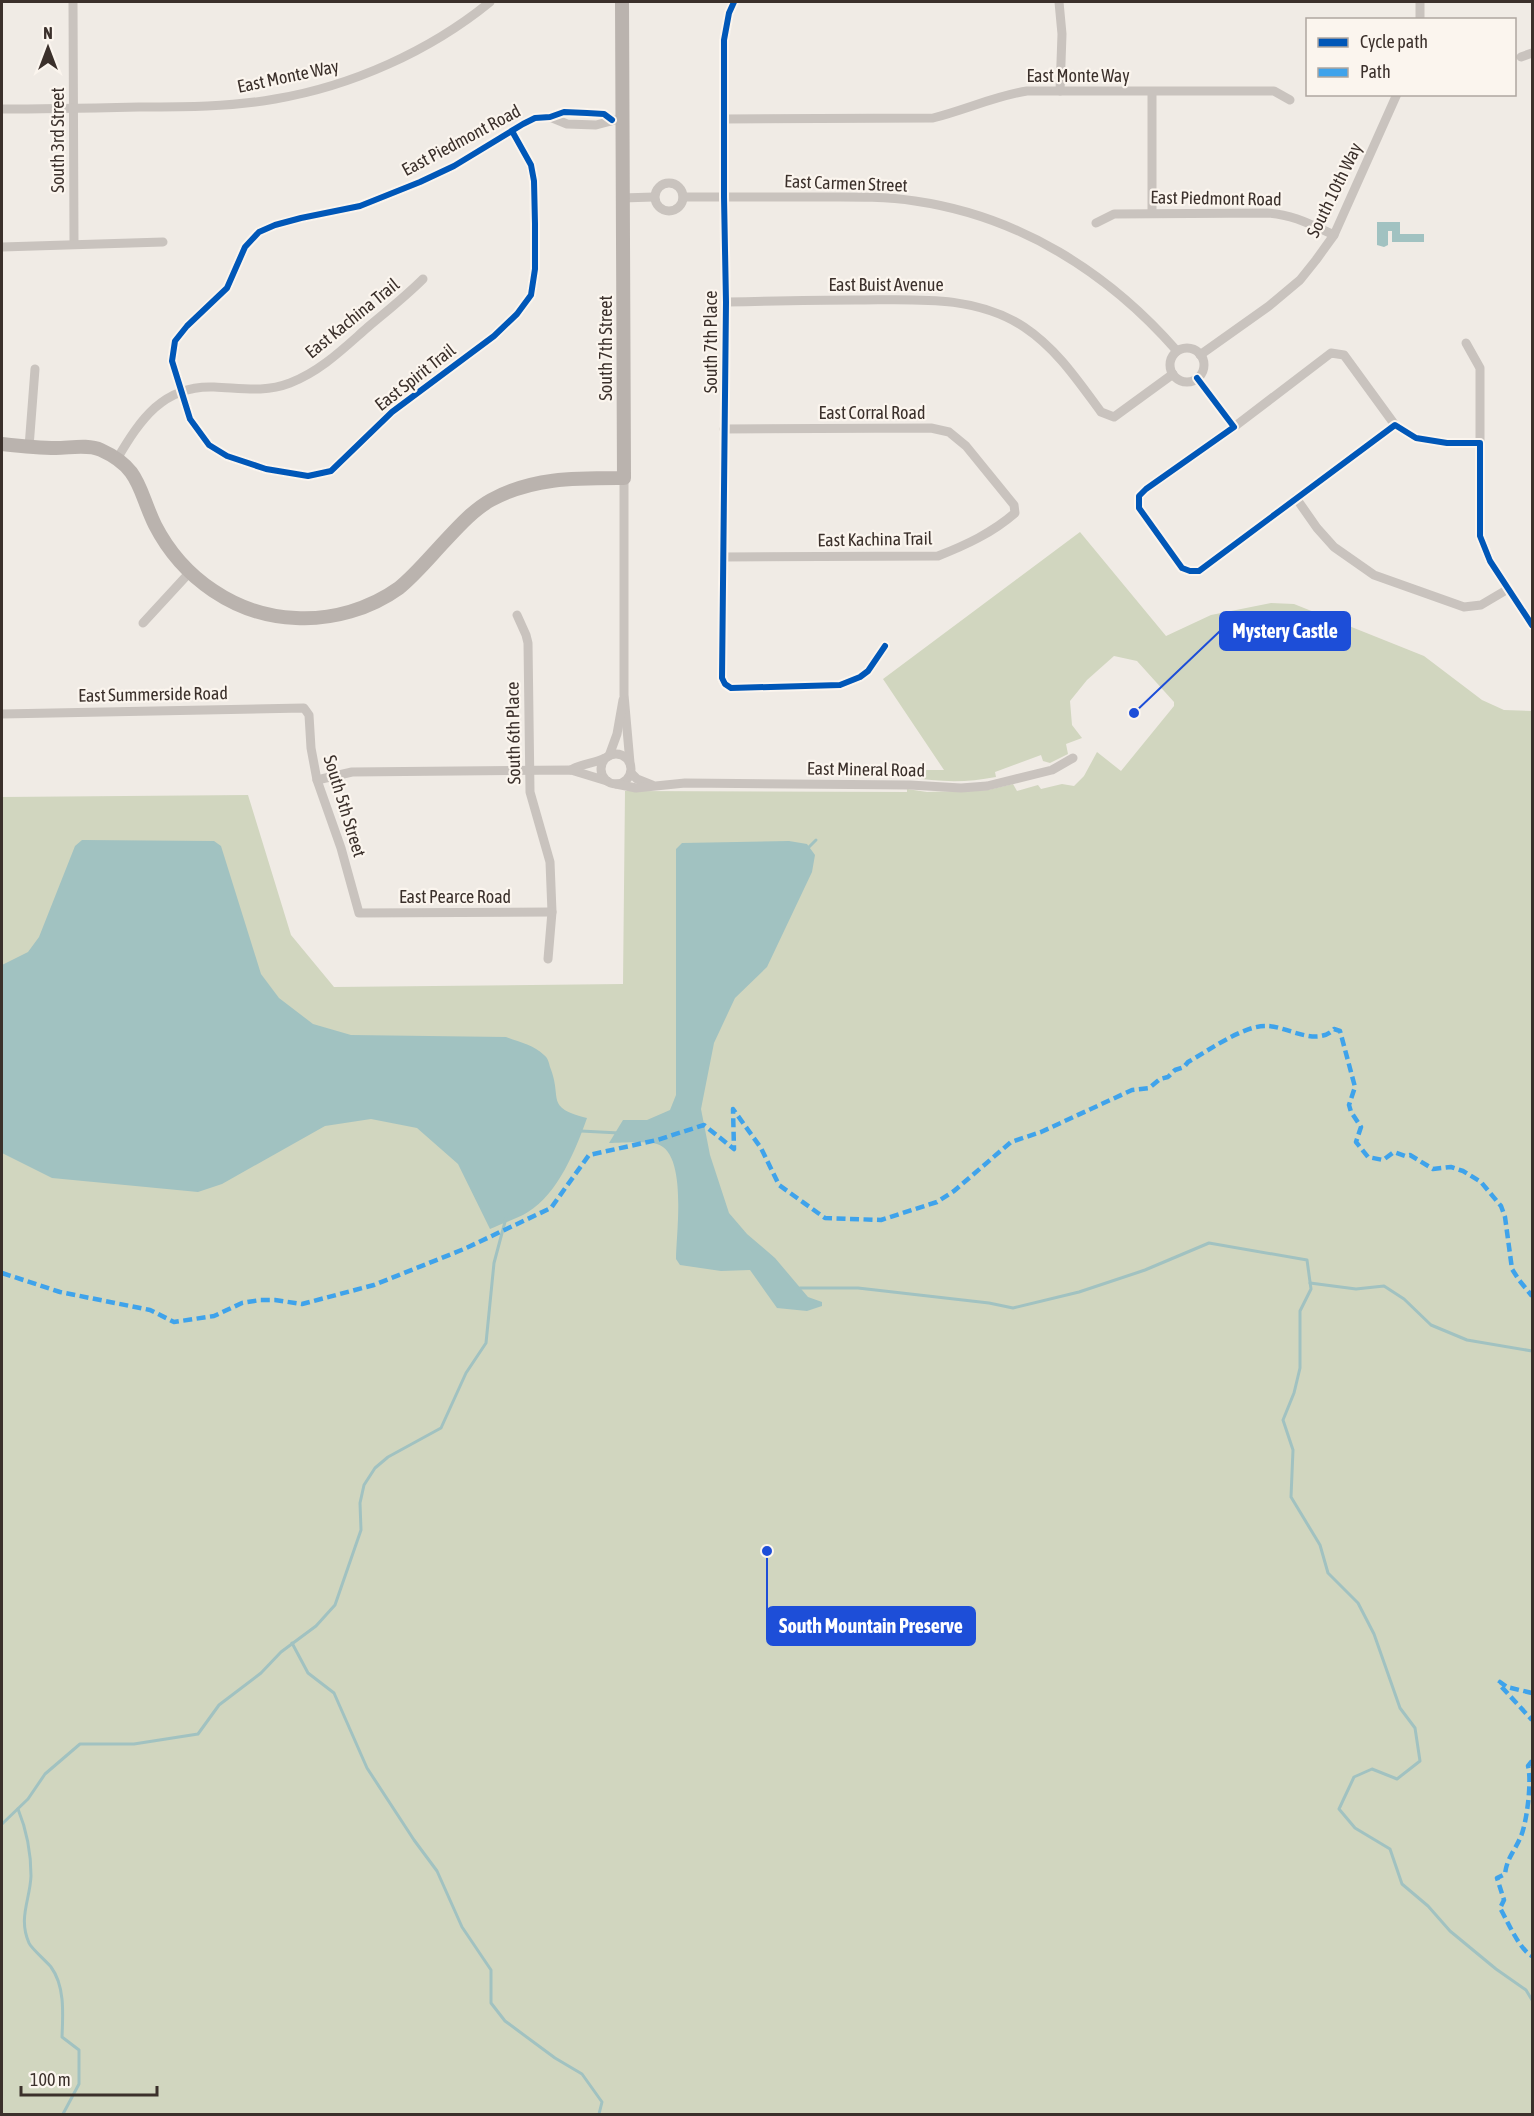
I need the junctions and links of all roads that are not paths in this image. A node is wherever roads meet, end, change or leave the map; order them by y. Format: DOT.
graph roads {
  1 [pos="73,2"];
  2 [pos="490,2"];
  3 [pos="622,2"];
  4 [pos="734,2"];
  5 [pos="1059,2"];
  6 [pos="1420,2"];
  7 [pos="1420,18"];
  8 [pos="1533,53"];
  9 [pos="1521,57"];
  10 [pos="1060,91"];
  11 [pos="1152,92"];
  12 [pos="1396,96"];
  13 [pos="1290,99"];
  14 [pos="74,108"];
  15 [pos="2,109"];
  16 [pos="725,119"];
  17 [pos="617,120"];
  18 [pos="512,131"];
  19 [pos="654,197"];
  20 [pos="683,197"];
  21 [pos="724,197"];
  22 [pos="622,198"];
  23 [pos="1152,213"];
  24 [pos="1096,224"];
  25 [pos="1334,236"];
  26 [pos="163,242"];
  27 [pos="74,243"];
  28 [pos="2,247"];
  29 [pos="423,279"];
  30 [pos="726,302"];
  31 [pos="1466,343"];
  32 [pos="1177,351"];
  33 [pos="1200,354"];
  34 [pos="35,369"];
  35 [pos="1173,374"];
  36 [pos="1197,378"];
  37 [pos="182,392"];
  38 [pos="1395,425"];
  39 [pos="1234,427"];
  40 [pos="724,429"];
  41 [pos="1480,443"];
  42 [pos="2,444"];
  43 [pos="29,447"];
  44 [pos="117,459"];
  45 [pos="624,478"];
  46 [pos="1296,498"];
  47 [pos="1015,513"];
  48 [pos="724,557"];
  49 [pos="190,572"];
  50 [pos="1508,589"];
  51 [pos="517,615"];
  52 [pos="143,623"];
  53 [pos="1533,626"];
  54 [pos="885,646"];
  55 [pos="624,695"];
  56 [pos="304,708"];
  57 [pos="2,714"];
  58 [pos="607,757"];
  59 [pos="1073,758"];
  60 [pos="630,763"];
  61 [pos="529,770"];
  62 [pos="571,770"];
  63 [pos="631,773"];
  64 [pos="317,780"];
  65 [pos="612,783"];
  66 [pos="652,785"];
  67 [pos="552,912"];
  68 [pos="359,913"];
  69 [pos="548,958"];
  1 -- 14 [label="street, South 3rd Street"];
  2 -- 14 [label="street, East Monte Way"];
  3 -- 17 [label="street, South 7th Street"];
  4 -- 16 [label="street, South 7th Place"];
  5 -- 10 [label="street"];
  6 -- 7 [label="street"];
  8 -- 9 [label="street"];
  10 -- 11 [label="street, East Monte Way"];
  10 -- 16 [label="street, East Monte Way"];
  11 -- 13 [label="street, East Monte Way"];
  11 -- 23 [label="street"];
  12 -- 25 [label="street, South 10th Way"];
  14 -- 15 [label="street, East Monte Way"];
  14 -- 27 [label="street, South 3rd Street"];
  16 -- 21 [label="street, South 7th Place"];
  17 -- 18 [label="street, East Piedmont Road"];
  17 -- 22 [label="street, South 7th Street"];
  18 -- 37 [label="street, East Piedmont Road"];
  18 -- 37 [label="street, East Spirit Trail"];
  19 -- 20 [label="street, East Carmen Street"];
  19 -- 20 [label="street, East Carmen Street"];
  19 -- 22 [label="street, East Carmen Street"];
  20 -- 21 [label="street, East Carmen Street"];
  21 -- 30 [label="street, South 7th Place"];
  21 -- 32 [label="street, East Carmen Street"];
  22 -- 45 [label="street, South 7th Street"];
  23 -- 24 [label="street, East Piedmont Road"];
  23 -- 25 [label="street, East Piedmont Road"];
  25 -- 33 [label="street, South 10th Way"];
  26 -- 27 [label="street"];
  27 -- 28 [label="street"];
  29 -- 37 [label="street, East Kachina Trail"];
  30 -- 35 [label="street, East Buist Avenue"];
  30 -- 40 [label="street, South 7th Place"];
  31 -- 41 [label="street"];
  32 -- 33 [label="street"];
  32 -- 35 [label="street"];
  33 -- 36 [label="street"];
  34 -- 43 [label="street"];
  35 -- 36 [label="street"];
  36 -- 39 [label="street"];
  37 -- 44 [label="street, East Kachina Trail"];
  38 -- 39 [label="street"];
  38 -- 41 [label="street"];
  38 -- 46 [label="street"];
  39 -- 46 [label="street"];
  40 -- 47 [label="street, East Corral Road"];
  40 -- 48 [label="street, South 7th Place"];
  41 -- 50 [label="street"];
  42 -- 43 [label="street"];
  43 -- 44 [label="street"];
  44 -- 49 [label="street"];
  45 -- 49 [label="street"];
  45 -- 55 [label="street, South 7th Street"];
  46 -- 50 [label="street"];
  47 -- 48 [label="street, East Kachina Trail"];
  48 -- 54 [label="street, South 7th Place"];
  49 -- 52 [label="street"];
  50 -- 53 [label="street"];
  51 -- 61 [label="street, South 6th Place"];
  55 -- 58 [label="street, South 7th Street"];
  55 -- 60 [label="street, South 7th Street"];
  56 -- 57 [label="street, East Summerside Road"];
  56 -- 64 [label="street, South 5th Street"];
  58 -- 60 [label="street"];
  58 -- 62 [label="street, East Mineral Road"];
  58 -- 65 [label="street, South 7th Street"];
  59 -- 66 [label="street, East Mineral Road"];
  60 -- 63 [label="street, South 7th Street"];
  61 -- 62 [label="street, East Mineral Road"];
  61 -- 64 [label="street, East Mineral Road"];
  61 -- 67 [label="street, South 6th Place"];
  62 -- 65 [label="street, East Mineral Road"];
  63 -- 65 [label="street"];
  63 -- 66 [label="street"];
  64 -- 68 [label="street, South 5th Street"];
  65 -- 66 [label="street, East Mineral Road"];
  67 -- 68 [label="street, East Pearce Road"];
  67 -- 69 [label="street, South 6th Place"];
}
